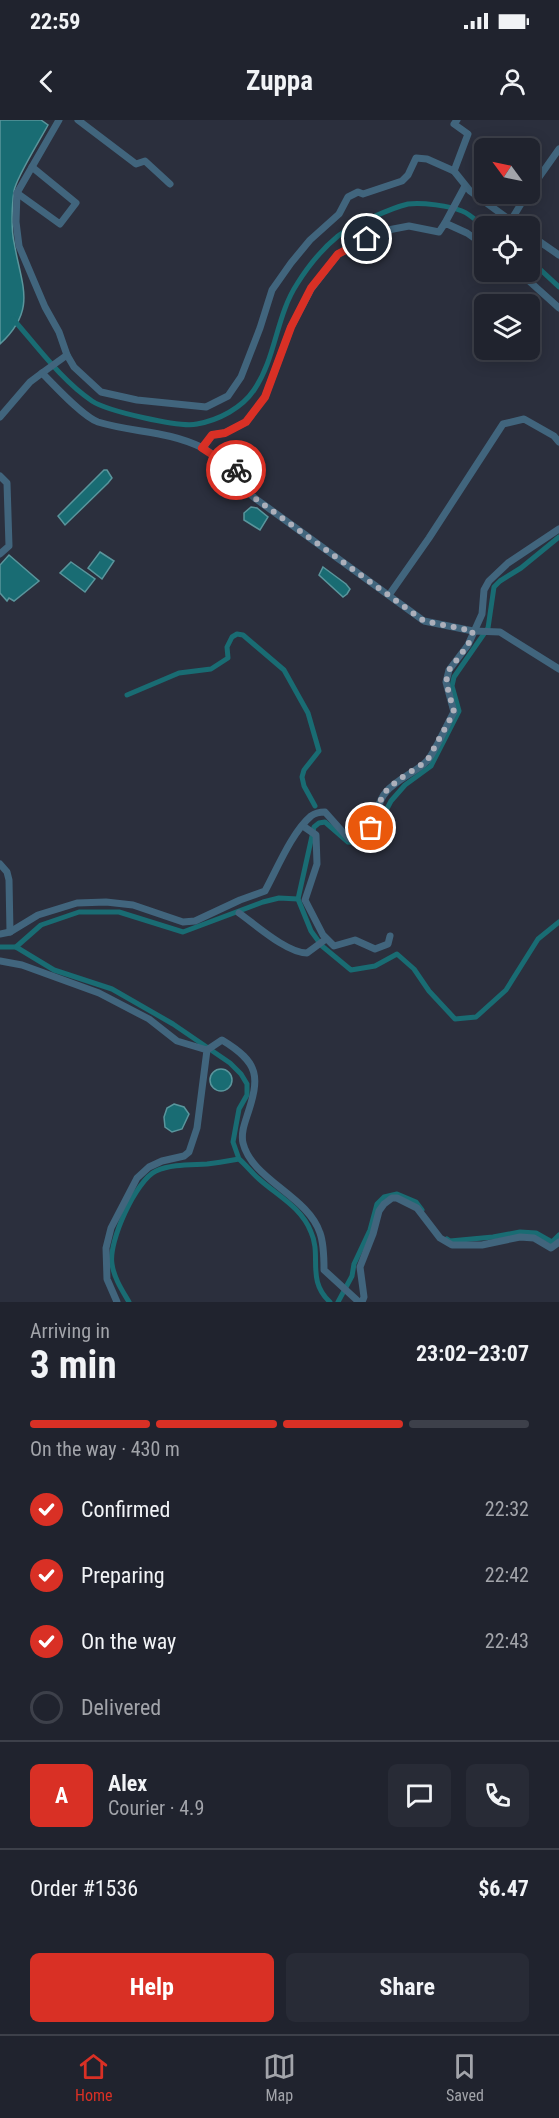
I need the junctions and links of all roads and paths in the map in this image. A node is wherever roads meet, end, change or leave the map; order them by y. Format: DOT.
graph roads {
  1 [pos="59,120"];
  2 [pos="78,120"];
  3 [pos="457,120"];
  4 [pos="559,149"];
  5 [pos="32,167"];
  6 [pos="454,171"];
  7 [pos="540,176"];
  8 [pos="170,184"];
  9 [pos="465,186"];
  10 [pos="17,193"];
  11 [pos="502,216"];
  12 [pos="445,223"];
  13 [pos="474,238"];
  14 [pos="540,242"];
  15 [pos="559,255"];
  16 [pos="530,282"];
  17 [pos="559,308"];
  18 [pos="67,355"];
  19 [pos="42,373"];
  20 [pos="0,417"];
  21 [pos="559,442"];
  22 [pos="202,448"];
  23 [pos="0,476"];
  24 [pos="559,529"];
  25 [pos="0,554"];
  26 [pos="389,595"];
  27 [pos="475,632"];
  28 [pos="559,669"];
  29 [pos="303,826"];
  30 [pos="0,864"];
  31 [pos="239,913"];
  32 [pos="10,932"];
  33 [pos="0,934"];
  34 [pos="390,936"];
  35 [pos="326,939"];
  36 [pos="0,961"];
  37 [pos="207,1050"];
  38 [pos="559,1242"];
  39 [pos="359,1300"];
  40 [pos="117,1302"];
  1 -- 5 [label="street"];
  2 -- 8 [label="street"];
  3 -- 6 [label="street"];
  4 -- 7 [label="street"];
  5 -- 10 [label="street"];
  5 -- 10 [label="street"];
  6 -- 9 [label="street"];
  6 -- 18 [label="street"];
  9 -- 11 [label="street"];
  9 -- 12 [label="street"];
  10 -- 18 [label="street"];
  12 -- 13 [label="street"];
  12 -- 22 [label="street"];
  14 -- 15 [label="street"];
  16 -- 17 [label="street"];
  18 -- 19 [label="street"];
  19 -- 20 [label="street"];
  19 -- 22 [label="street"];
  21 -- 26 [label="street"];
  22 -- 26 [label="street"];
  23 -- 25 [label="street"];
  24 -- 27 [label="street"];
  26 -- 27 [label="street"];
  27 -- 28 [label="street"];
  27 -- 29 [label="street"];
  29 -- 32 [label="street"];
  29 -- 35 [label="street"];
  30 -- 32 [label="street"];
  31 -- 35 [label="street"];
  32 -- 33 [label="street"];
  34 -- 35 [label="street"];
  36 -- 37 [label="street"];
  37 -- 39 [label="street"];
  37 -- 40 [label="street"];
  38 -- 39 [label="street"];
}
